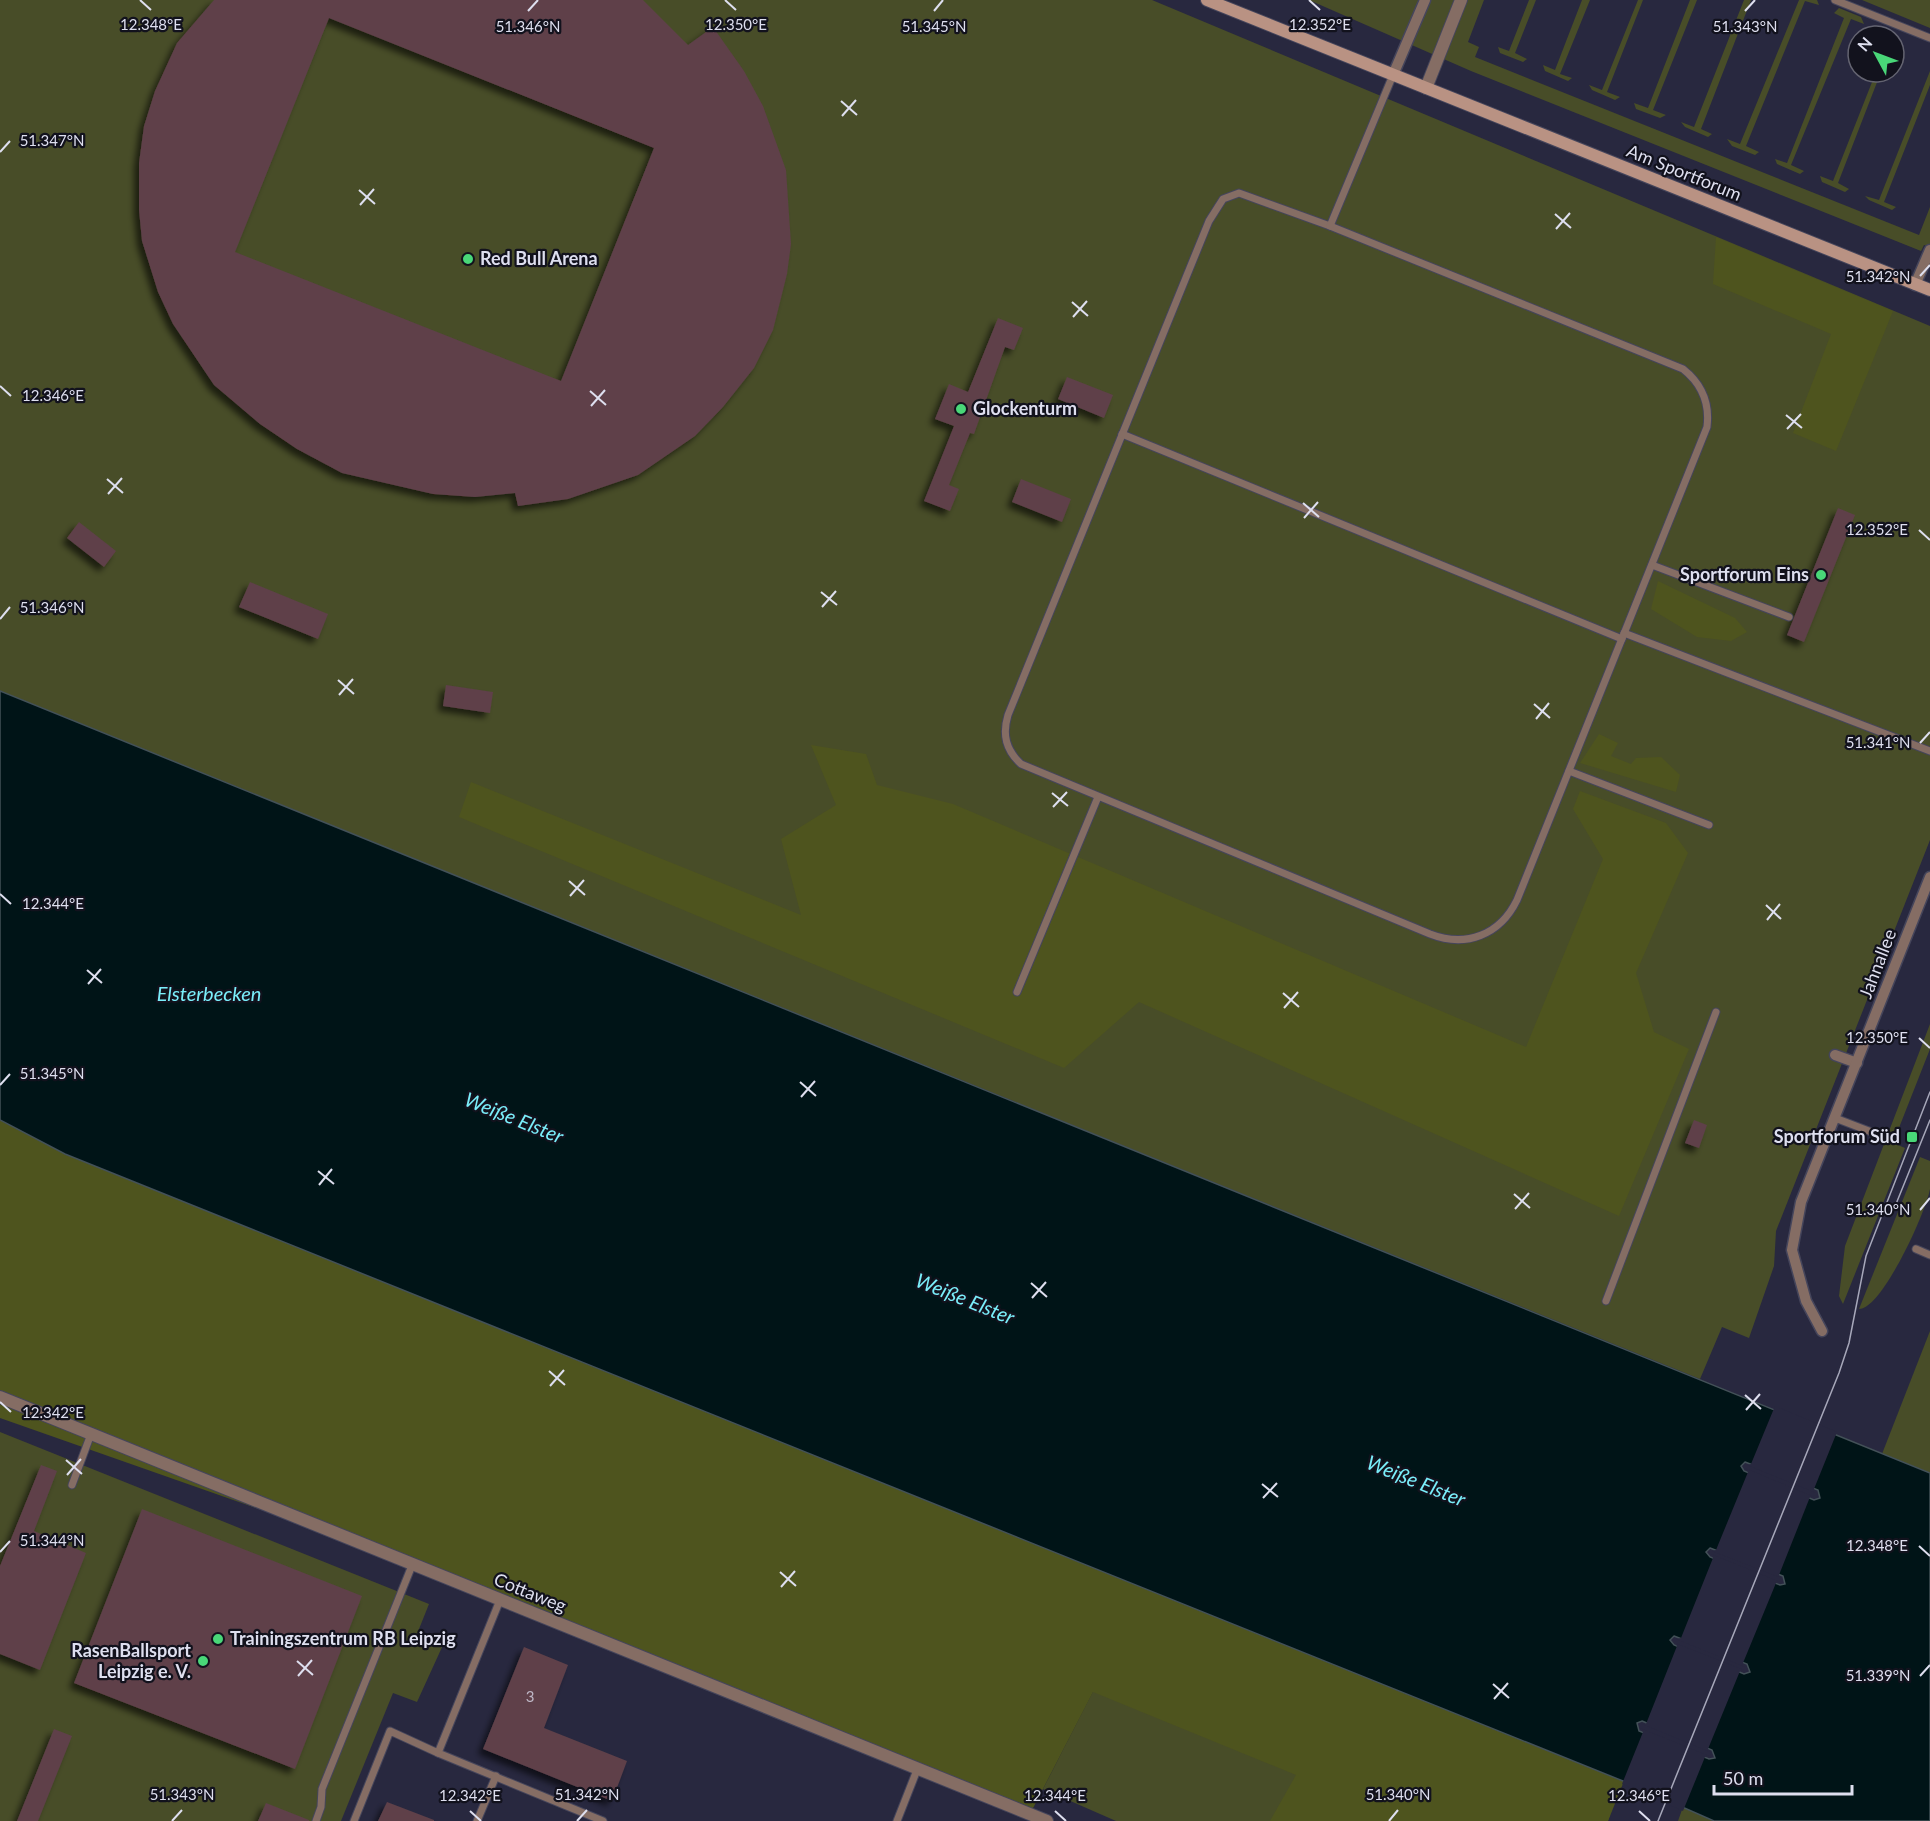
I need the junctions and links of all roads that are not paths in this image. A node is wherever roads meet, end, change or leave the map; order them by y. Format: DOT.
graph roads {
  1 [pos="1207,0"];
  2 [pos="1425,0"];
  3 [pos="1461,0"];
  4 [pos="1835,0"];
  5 [pos="1930,38"];
  6 [pos="1393,75"];
  7 [pos="1425,88"];
  8 [pos="1330,226"];
  9 [pos="1930,250"];
  10 [pos="1915,285"];
  11 [pos="1930,290"];
  12 [pos="1122,434"];
  13 [pos="1652,565"];
  14 [pos="1789,617"];
  15 [pos="1623,636"];
  16 [pos="1930,751"];
  17 [pos="1569,771"];
  18 [pos="1098,797"];
  19 [pos="1709,825"];
  20 [pos="1930,877"];
  21 [pos="1017,992"];
  22 [pos="1716,1012"];
  23 [pos="1835,1055"];
  24 [pos="1857,1063"];
  25 [pos="1835,1118"];
  26 [pos="1874,1133"];
  27 [pos="1916,1249"];
  28 [pos="1930,1254"];
  29 [pos="1606,1301"];
  30 [pos="1822,1331"];
  31 [pos="0,1398"];
  32 [pos="91,1434"];
  33 [pos="72,1485"];
  34 [pos="413,1563"];
  35 [pos="500,1600"];
  36 [pos="438,1752"];
  37 [pos="917,1770"];
  38 [pos="496,1776"];
  39 [pos="316,1821"];
  40 [pos="354,1821"];
  41 [pos="477,1821"];
  42 [pos="603,1821"];
  43 [pos="897,1821"];
  44 [pos="1047,1821"];
  1 -- 6 [label="main road, Am Sportforum"];
  2 -- 6 [label="street"];
  3 -- 7 [label="street"];
  4 -- 5 [label="lane"];
  6 -- 7 [label="main road, Am Sportforum"];
  6 -- 8 [label="lane"];
  7 -- 10 [label="main road, Am Sportforum"];
  8 -- 12 [label="lane"];
  8 -- 13 [label="lane"];
  9 -- 10 [label="street"];
  10 -- 11 [label="main road, Am Sportforum"];
  12 -- 15 [label="lane"];
  12 -- 18 [label="lane"];
  13 -- 14 [label="lane"];
  13 -- 15 [label="lane"];
  15 -- 16 [label="lane"];
  15 -- 17 [label="lane"];
  17 -- 18 [label="lane"];
  17 -- 19 [label="lane"];
  18 -- 21 [label="lane"];
  20 -- 24 [label="street, Jahnallee"];
  22 -- 29 [label="lane"];
  23 -- 24 [label="street"];
  24 -- 25 [label="street, Jahnallee"];
  25 -- 26 [label="lane"];
  25 -- 30 [label="street, Jahnallee"];
  27 -- 28 [label="lane"];
  31 -- 32 [label="street, Cottaweg"];
  32 -- 33 [label="lane"];
  32 -- 34 [label="street, Cottaweg"];
  34 -- 35 [label="street, Cottaweg"];
  34 -- 39 [label="lane"];
  35 -- 36 [label="lane"];
  35 -- 37 [label="street, Cottaweg"];
  36 -- 38 [label="lane"];
  36 -- 40 [label="lane"];
  37 -- 43 [label="lane"];
  37 -- 44 [label="street, Cottaweg"];
  38 -- 41 [label="lane"];
  38 -- 42 [label="lane"];
}
